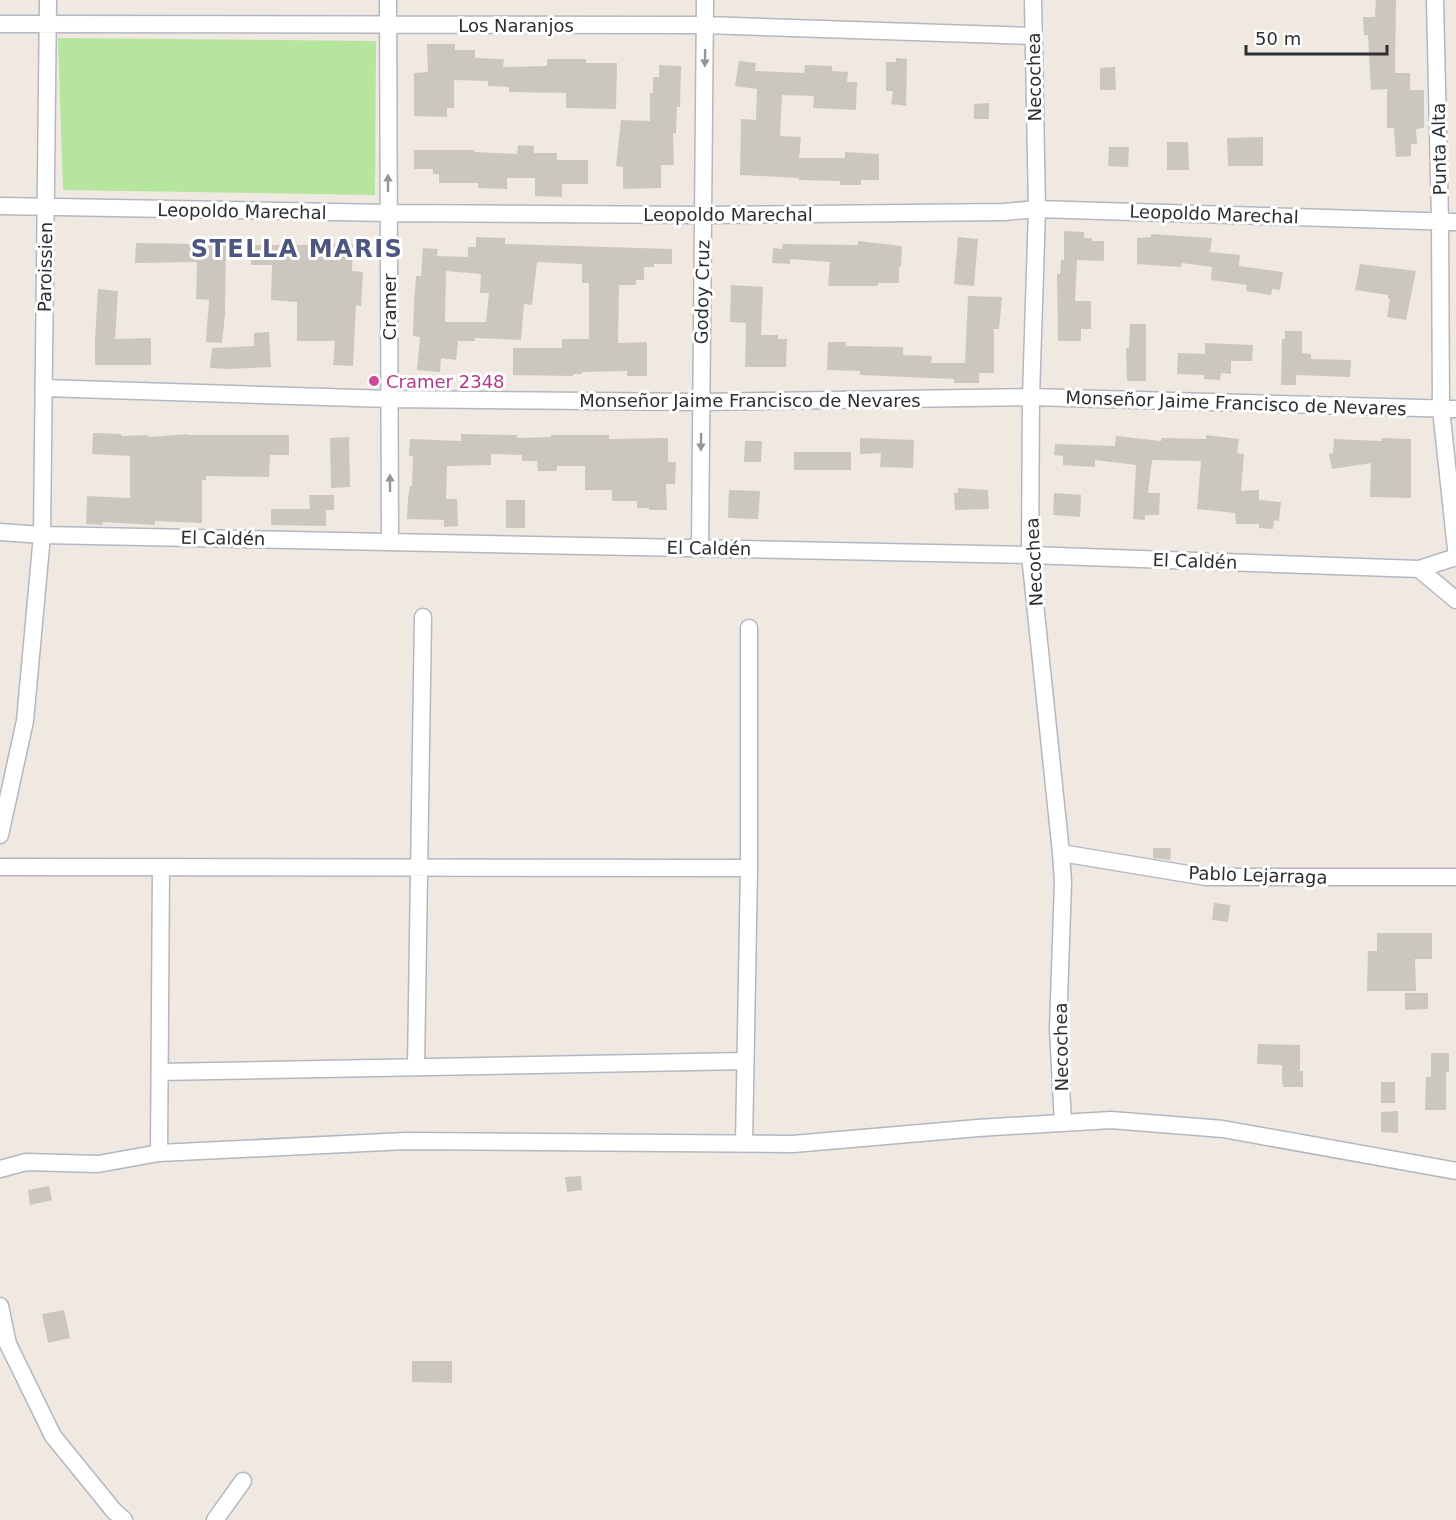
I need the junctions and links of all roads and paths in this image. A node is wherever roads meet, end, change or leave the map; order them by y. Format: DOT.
graph roads {
  1 [pos="48,0"];
  2 [pos="388,0"];
  3 [pos="705,0"];
  4 [pos="1033,0"];
  5 [pos="1435,0"];
  6 [pos="0,24"];
  7 [pos="48,24"];
  8 [pos="705,25"];
  9 [pos="387,26"];
  10 [pos="1033,36"];
  11 [pos="0,206"];
  12 [pos="46,208"];
  13 [pos="1037,209"];
  14 [pos="388,213"];
  15 [pos="703,215"];
  16 [pos="1448,221"];
  17 [pos="44,388"];
  18 [pos="1031,397"];
  19 [pos="389,399"];
  20 [pos="701,402"];
  21 [pos="1449,409"];
  22 [pos="0,532"];
  23 [pos="42,535"];
  24 [pos="390,542"];
  25 [pos="700,548"];
  26 [pos="1456,549"];
  27 [pos="1030,555"];
  28 [pos="1456,557"];
  29 [pos="1419,569"];
  30 [pos="1456,600"];
  31 [pos="423,617"];
  32 [pos="749,628"];
  33 [pos="0,835"];
  34 [pos="1061,853"];
  35 [pos="0,867"];
  36 [pos="162,867"];
  37 [pos="418,867"];
  38 [pos="748,868"];
  39 [pos="1456,877"];
  40 [pos="746,1061"];
  41 [pos="416,1067"];
  42 [pos="160,1072"];
  43 [pos="1063,1123"];
  44 [pos="744,1144"];
  45 [pos="159,1153"];
  46 [pos="0,1169"];
  47 [pos="1456,1171"];
  48 [pos="0,1306"];
  49 [pos="243,1481"];
  50 [pos="124,1520"];
  51 [pos="215,1520"];
  1 -- 7 [label="street, Paroissien"];
  2 -- 9 [label="street, Cramer"];
  3 -- 8 [label="street, Godoy Cruz"];
  4 -- 10 [label="street, Necochea"];
  5 -- 16 [label="street, Punta Alta"];
  6 -- 7 [label="street, Los Naranjos"];
  7 -- 9 [label="street, Los Naranjos"];
  7 -- 12 [label="street, Paroissien"];
  8 -- 9 [label="street, Los Naranjos"];
  8 -- 10 [label="street, Los Naranjos"];
  8 -- 15 [label="street, Godoy Cruz, one-way"];
  14 -- 9 [label="street, Cramer, one-way"];
  10 -- 13 [label="street, Necochea"];
  11 -- 12 [label="street, Leopoldo Marechal"];
  12 -- 14 [label="street, Leopoldo Marechal"];
  12 -- 17 [label="street, Paroissien"];
  13 -- 15 [label="street, Leopoldo Marechal"];
  13 -- 16 [label="street, Leopoldo Marechal"];
  13 -- 18 [label="street, Necochea"];
  14 -- 15 [label="street, Leopoldo Marechal"];
  14 -- 19 [label="street, Cramer"];
  15 -- 20 [label="street, Godoy Cruz"];
  16 -- 21 [label="street, Punta Alta"];
  17 -- 19 [label="street, Monseñor Jaime Francisco de Nevares"];
  17 -- 23 [label="street, Paroissien"];
  18 -- 20 [label="street, Monseñor Jaime Francisco de Nevares"];
  18 -- 21 [label="street, Monseñor Jaime Francisco de Nevares"];
  18 -- 27 [label="street, Necochea"];
  19 -- 20 [label="street, Monseñor Jaime Francisco de Nevares"];
  24 -- 19 [label="street, Cramer, one-way"];
  20 -- 25 [label="street, Godoy Cruz, one-way"];
  21 -- 26 [label="street, Punta Alta"];
  22 -- 23 [label="street, El Caldén"];
  23 -- 24 [label="street, El Caldén"];
  23 -- 33 [label="street, Paroissien"];
  24 -- 25 [label="street, El Caldén"];
  25 -- 27 [label="street, El Caldén"];
  27 -- 29 [label="street, El Caldén"];
  27 -- 34 [label="street, Necochea"];
  28 -- 29 [label="street, El Caldén"];
  29 -- 30 [label="street"];
  31 -- 37 [label="street"];
  32 -- 38 [label="street"];
  34 -- 39 [label="street, Pablo Lejarraga"];
  34 -- 43 [label="street, Necochea"];
  35 -- 36 [label="street"];
  36 -- 37 [label="street"];
  36 -- 42 [label="street"];
  37 -- 38 [label="street"];
  37 -- 41 [label="street"];
  38 -- 40 [label="street"];
  40 -- 41 [label="street"];
  40 -- 44 [label="street"];
  41 -- 42 [label="street"];
  42 -- 45 [label="street"];
  43 -- 44 [label="street"];
  43 -- 47 [label="street"];
  44 -- 45 [label="street"];
  45 -- 46 [label="street"];
  48 -- 50 [label="street"];
  49 -- 51 [label="street"];
}
